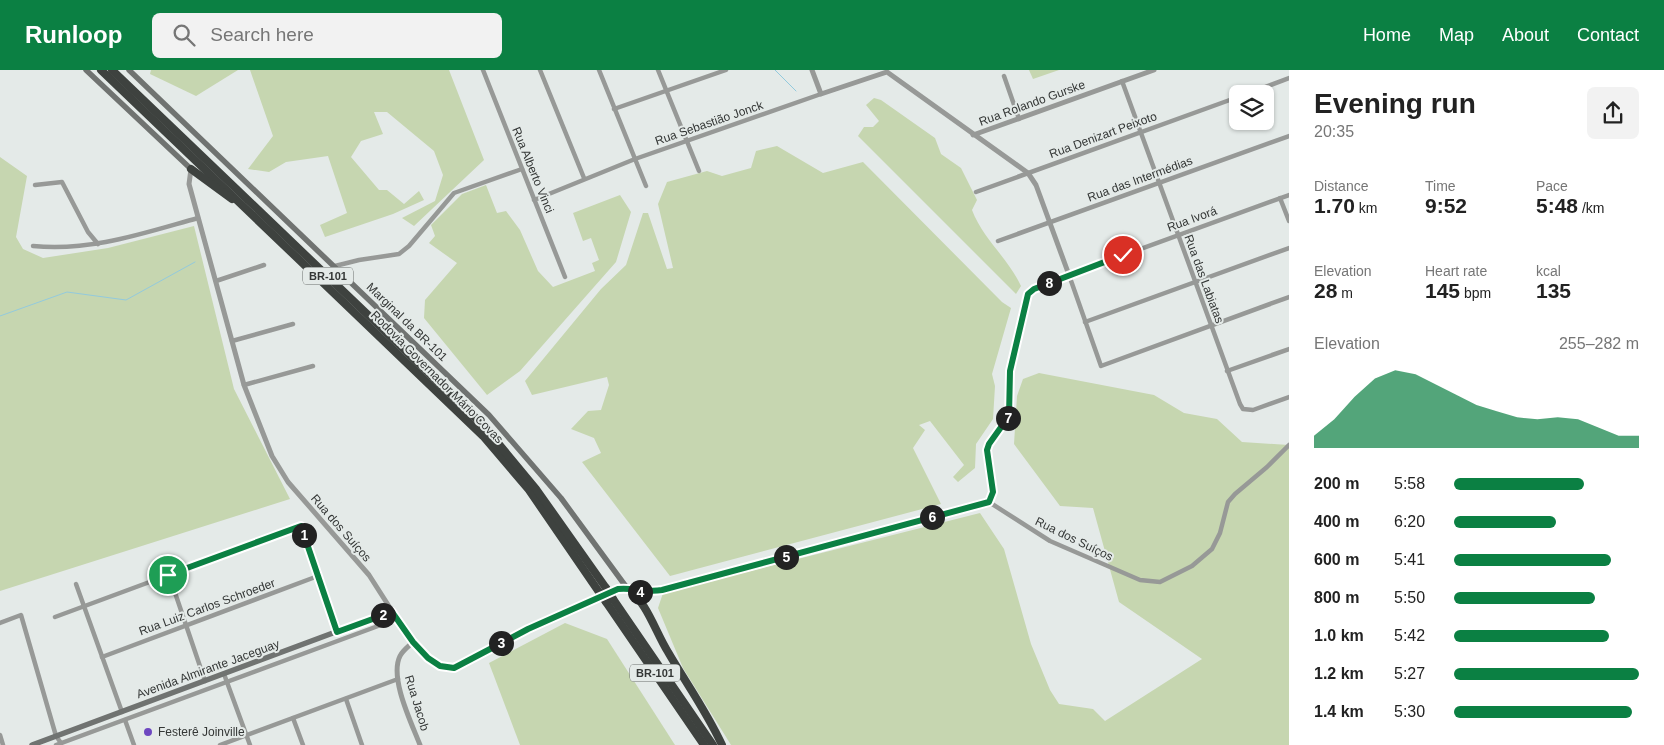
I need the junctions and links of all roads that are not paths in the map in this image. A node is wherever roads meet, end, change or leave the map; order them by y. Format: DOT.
graph roads {
  1 [pos="86,70"];
  2 [pos="101,70"];
  3 [pos="112,70"];
  4 [pos="129,70"];
  5 [pos="483,70"];
  6 [pos="540,70"];
  7 [pos="599,70"];
  8 [pos="658,70"];
  9 [pos="726,70"];
  10 [pos="812,70"];
  11 [pos="1154,70"];
  12 [pos="889,71"];
  13 [pos="1004,76"];
  14 [pos="1289,78"];
  15 [pos="1122,81"];
  16 [pos="1270,85"];
  17 [pos="666,90"];
  18 [pos="821,94"];
  19 [pos="1229,100"];
  20 [pos="614,109"];
  21 [pos="1019,119"];
  22 [pos="1140,132"];
  23 [pos="973,135"];
  24 [pos="1289,136"];
  25 [pos="687,141"];
  26 [pos="635,159"];
  27 [pos="191,169"];
  28 [pos="522,169"];
  29 [pos="699,171"];
  30 [pos="1028,173"];
  31 [pos="584,178"];
  32 [pos="1159,183"];
  33 [pos="35,185"];
  34 [pos="646,186"];
  35 [pos="976,192"];
  36 [pos="1289,195"];
  37 [pos="1280,198"];
  38 [pos="534,200"];
  39 [pos="198,218"];
  40 [pos="260,220"];
  41 [pos="1289,221"];
  42 [pos="1050,223"];
  43 [pos="1178,235"];
  44 [pos="998,242"];
  45 [pos="98,244"];
  46 [pos="33,246"];
  47 [pos="1289,248"];
  48 [pos="264,265"];
  49 [pos="335,266"];
  50 [pos="1069,275"];
  51 [pos="565,277"];
  52 [pos="216,281"];
  53 [pos="1195,282"];
  54 [pos="1289,298"];
  55 [pos="1085,322"];
  56 [pos="293,324"];
  57 [pos="1210,326"];
  58 [pos="232,341"];
  59 [pos="1289,349"];
  60 [pos="313,366"];
  61 [pos="1227,371"];
  62 [pos="244,385"];
  63 [pos="1289,398"];
  64 [pos="1289,445"];
  65 [pos="989,502"];
  66 [pos="168,575"];
  67 [pos="318,576"];
  68 [pos="76,584"];
  69 [pos="627,588"];
  70 [pos="602,590"];
  71 [pos="650,592"];
  72 [pos="610,600"];
  73 [pos="642,604"];
  74 [pos="84,606"];
  75 [pos="392,612"];
  76 [pos="55,617"];
  77 [pos="397,619"];
  78 [pos="0,623"];
  79 [pos="186,626"];
  80 [pos="337,632"];
  81 [pos="413,642"];
  82 [pos="102,657"];
  83 [pos="224,674"];
  84 [pos="398,680"];
  85 [pos="205,681"];
  86 [pos="227,682"];
  87 [pos="346,699"];
  88 [pos="122,712"];
  89 [pos="112,715"];
  90 [pos="293,718"];
  91 [pos="125,720"];
  92 [pos="116,723"];
  93 [pos="0,735"];
  94 [pos="247,735"];
  95 [pos="56,736"];
  96 [pos="59,744"];
  97 [pos="3,745"];
  98 [pos="32,745"];
  99 [pos="134,745"];
  100 [pos="220,745"];
  101 [pos="250,745"];
  102 [pos="303,745"];
  103 [pos="362,745"];
  104 [pos="420,745"];
  105 [pos="704,745"];
  106 [pos="713,745"];
  107 [pos="722,745"];
  1 -- 27 [label="main road"];
  2 -- 40 [label="highway, Rodovia Governador Mário Covas / BR-101"];
  3 -- 70 [label="highway, Rodovia Governador Mário Covas / BR-101"];
  4 -- 49 [label="main road, Marginal da BR-101"];
  5 -- 28 [label="street, Rua Alberto Vinci"];
  6 -- 31 [label="street"];
  7 -- 20 [label="street"];
  8 -- 17 [label="street"];
  9 -- 17 [label="street"];
  10 -- 18 [label="street"];
  11 -- 15 [label="street, Rua Rolando Gurske"];
  12 -- 18 [label="street, Rua Sebastião Jonck"];
  12 -- 23 [label="street"];
  13 -- 21 [label="street"];
  14 -- 16 [label="street"];
  15 -- 21 [label="street, Rua Rolando Gurske"];
  15 -- 22 [label="street, Rua das Labiatas"];
  17 -- 20 [label="street"];
  17 -- 25 [label="street"];
  18 -- 25 [label="street, Rua Sebastião Jonck"];
  19 -- 22 [label="street, Rua Denizart Peixoto"];
  20 -- 26 [label="street"];
  21 -- 23 [label="street, Rua Rolando Gurske"];
  22 -- 30 [label="street, Rua Denizart Peixoto"];
  22 -- 32 [label="street, Rua das Labiatas"];
  23 -- 30 [label="street"];
  24 -- 32 [label="street, Rua das Intermédias"];
  25 -- 26 [label="street, Rua Sebastião Jonck"];
  25 -- 29 [label="street"];
  26 -- 31 [label="street, Rua Sebastião Jonck"];
  26 -- 34 [label="street"];
  27 -- 39 [label="street, Rua dos Suíços"];
  27 -- 40 [label="highway"];
  28 -- 38 [label="street, Rua Alberto Vinci"];
  28 -- 49 [label="street"];
  30 -- 35 [label="street, Rua Denizart Peixoto"];
  30 -- 42 [label="street"];
  31 -- 38 [label="street, Rua Sebastião Jonck"];
  32 -- 42 [label="street, Rua das Intermédias"];
  32 -- 43 [label="street, Rua das Labiatas"];
  33 -- 45 [label="street"];
  36 -- 37 [label="street, Rua Ivorá"];
  37 -- 41 [label="street"];
  37 -- 43 [label="street, Rua Ivorá"];
  38 -- 51 [label="street, Rua Alberto Vinci"];
  39 -- 45 [label="street"];
  39 -- 52 [label="street, Rua dos Suíços"];
  40 -- 70 [label="highway, Rodovia Governador Mário Covas / BR-101"];
  42 -- 44 [label="street, Rua das Intermédias"];
  42 -- 50 [label="street"];
  43 -- 50 [label="street, Rua Ivorá"];
  43 -- 53 [label="street, Rua das Labiatas"];
  45 -- 46 [label="street"];
  47 -- 53 [label="street"];
  48 -- 52 [label="street"];
  49 -- 69 [label="main road, Marginal da BR-101"];
  50 -- 55 [label="street"];
  50 -- 65 [label="street, Rua Ivorá"];
  52 -- 58 [label="street, Rua dos Suíços"];
  53 -- 55 [label="street"];
  53 -- 57 [label="street, Rua das Labiatas"];
  54 -- 57 [label="street"];
  55 -- 57 [label="street"];
  56 -- 58 [label="street"];
  57 -- 61 [label="street, Rua das Labiatas"];
  58 -- 62 [label="street, Rua dos Suíços"];
  59 -- 61 [label="street"];
  60 -- 62 [label="street"];
  61 -- 63 [label="street, Rua das Labiatas"];
  62 -- 75 [label="street, Rua dos Suíços"];
  64 -- 65 [label="street, Rua dos Suíços"];
  65 -- 71 [label="street, Rua dos Suíços"];
  66 -- 67 [label="street"];
  66 -- 74 [label="street"];
  66 -- 79 [label="street"];
  67 -- 79 [label="street, Rua Luiz Carlos Schroeder"];
  67 -- 80 [label="street"];
  68 -- 74 [label="street"];
  69 -- 71 [label="street, Rua dos Suíços"];
  69 -- 73 [label="highway"];
  69 -- 81 [label="main road, Rua dos Suíços"];
  70 -- 72 [label="highway, Rodovia Governador Mário Covas / BR-101, bridge"];
  71 -- 73 [label="street"];
  72 -- 105 [label="highway, Rodovia Governador Mário Covas / BR-101"];
  72 -- 106 [label="highway, Rodovia Governador Mário Covas / BR-101"];
  73 -- 107 [label="highway"];
  74 -- 76 [label="street"];
  74 -- 82 [label="street"];
  75 -- 77 [label="main road, Rua dos Suíços"];
  75 -- 80 [label="main road, Avenida Almirante Jaceguay"];
  77 -- 81 [label="main road, Rua dos Suíços"];
  77 -- 86 [label="street, Avenida Almirante Jaceguay"];
  78 -- 95 [label="street"];
  79 -- 82 [label="street, Rua Luiz Carlos Schroeder"];
  79 -- 85 [label="street"];
  80 -- 83 [label="main road, Avenida Almirante Jaceguay"];
  81 -- 84 [label="street, Rua Jacob"];
  82 -- 88 [label="street"];
  83 -- 85 [label="main road, Avenida Almirante Jaceguay"];
  83 -- 86 [label="street"];
  84 -- 87 [label="street"];
  84 -- 104 [label="street, Rua Jacob"];
  85 -- 88 [label="main road, Avenida Almirante Jaceguay"];
  86 -- 91 [label="street, Avenida Almirante Jaceguay"];
  86 -- 94 [label="street"];
  87 -- 90 [label="street"];
  87 -- 103 [label="street"];
  88 -- 89 [label="main road, Avenida Almirante Jaceguay"];
  89 -- 92 [label="street"];
  89 -- 95 [label="main road, Avenida Almirante Jaceguay"];
  90 -- 94 [label="street"];
  90 -- 102 [label="street"];
  91 -- 92 [label="street, Avenida Almirante Jaceguay"];
  91 -- 99 [label="street"];
  92 -- 96 [label="street, Avenida Almirante Jaceguay"];
  93 -- 97 [label="street"];
  94 -- 100 [label="street"];
  94 -- 101 [label="street"];
  95 -- 96 [label="street"];
  95 -- 98 [label="main road, Avenida Almirante Jaceguay"];
}
